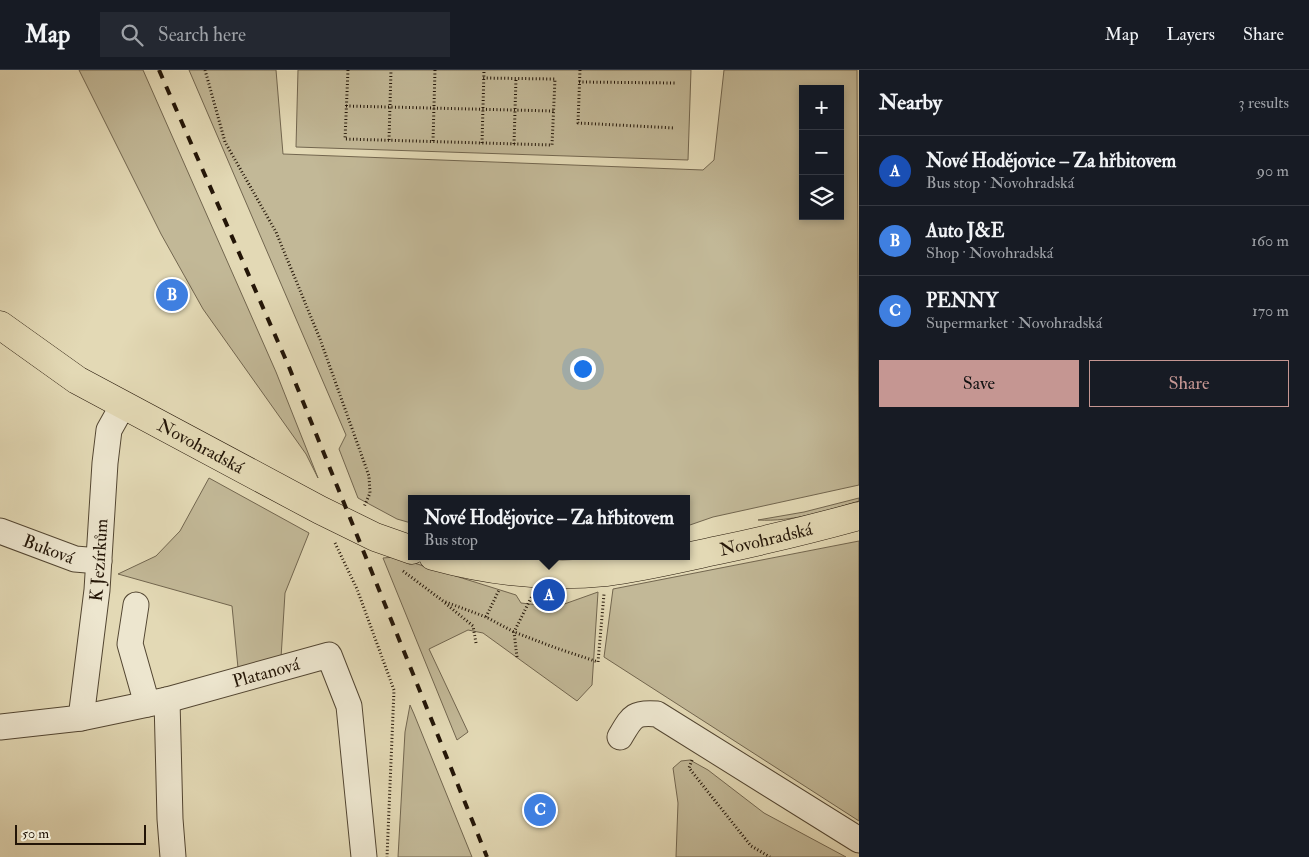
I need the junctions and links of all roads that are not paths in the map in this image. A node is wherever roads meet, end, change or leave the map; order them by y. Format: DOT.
graph roads {
  1 [pos="0,325"];
  2 [pos="122,405"];
  3 [pos="859,516"];
  4 [pos="859,527"];
  5 [pos="0,531"];
  6 [pos="803,532"];
  7 [pos="690,557"];
  8 [pos="406,560"];
  9 [pos="451,560"];
  10 [pos="676,560"];
  11 [pos="99,561"];
  12 [pos="136,605"];
  13 [pos="157,702"];
  14 [pos="81,718"];
  15 [pos="0,727"];
  16 [pos="620,737"];
  17 [pos="859,840"];
  18 [pos="173,857"];
  19 [pos="364,857"];
  1 -- 2 [label="main road, Novohradská"];
  2 -- 8 [label="main road, Novohradská"];
  2 -- 11 [label="street, K Jezírkům"];
  3 -- 6 [label="main road, Novohradská"];
  4 -- 6 [label="main road"];
  5 -- 11 [label="street, Buková"];
  6 -- 7 [label="main road, Novohradská"];
  9 -- 10 [label="main road, Novohradská"];
  11 -- 14 [label="street, K Jezírkům"];
  12 -- 13 [label="street"];
  13 -- 14 [label="street, Platanová"];
  13 -- 18 [label="street"];
  13 -- 19 [label="street, Platanová"];
  14 -- 15 [label="street, Platanová"];
  16 -- 17 [label="street"];
}
